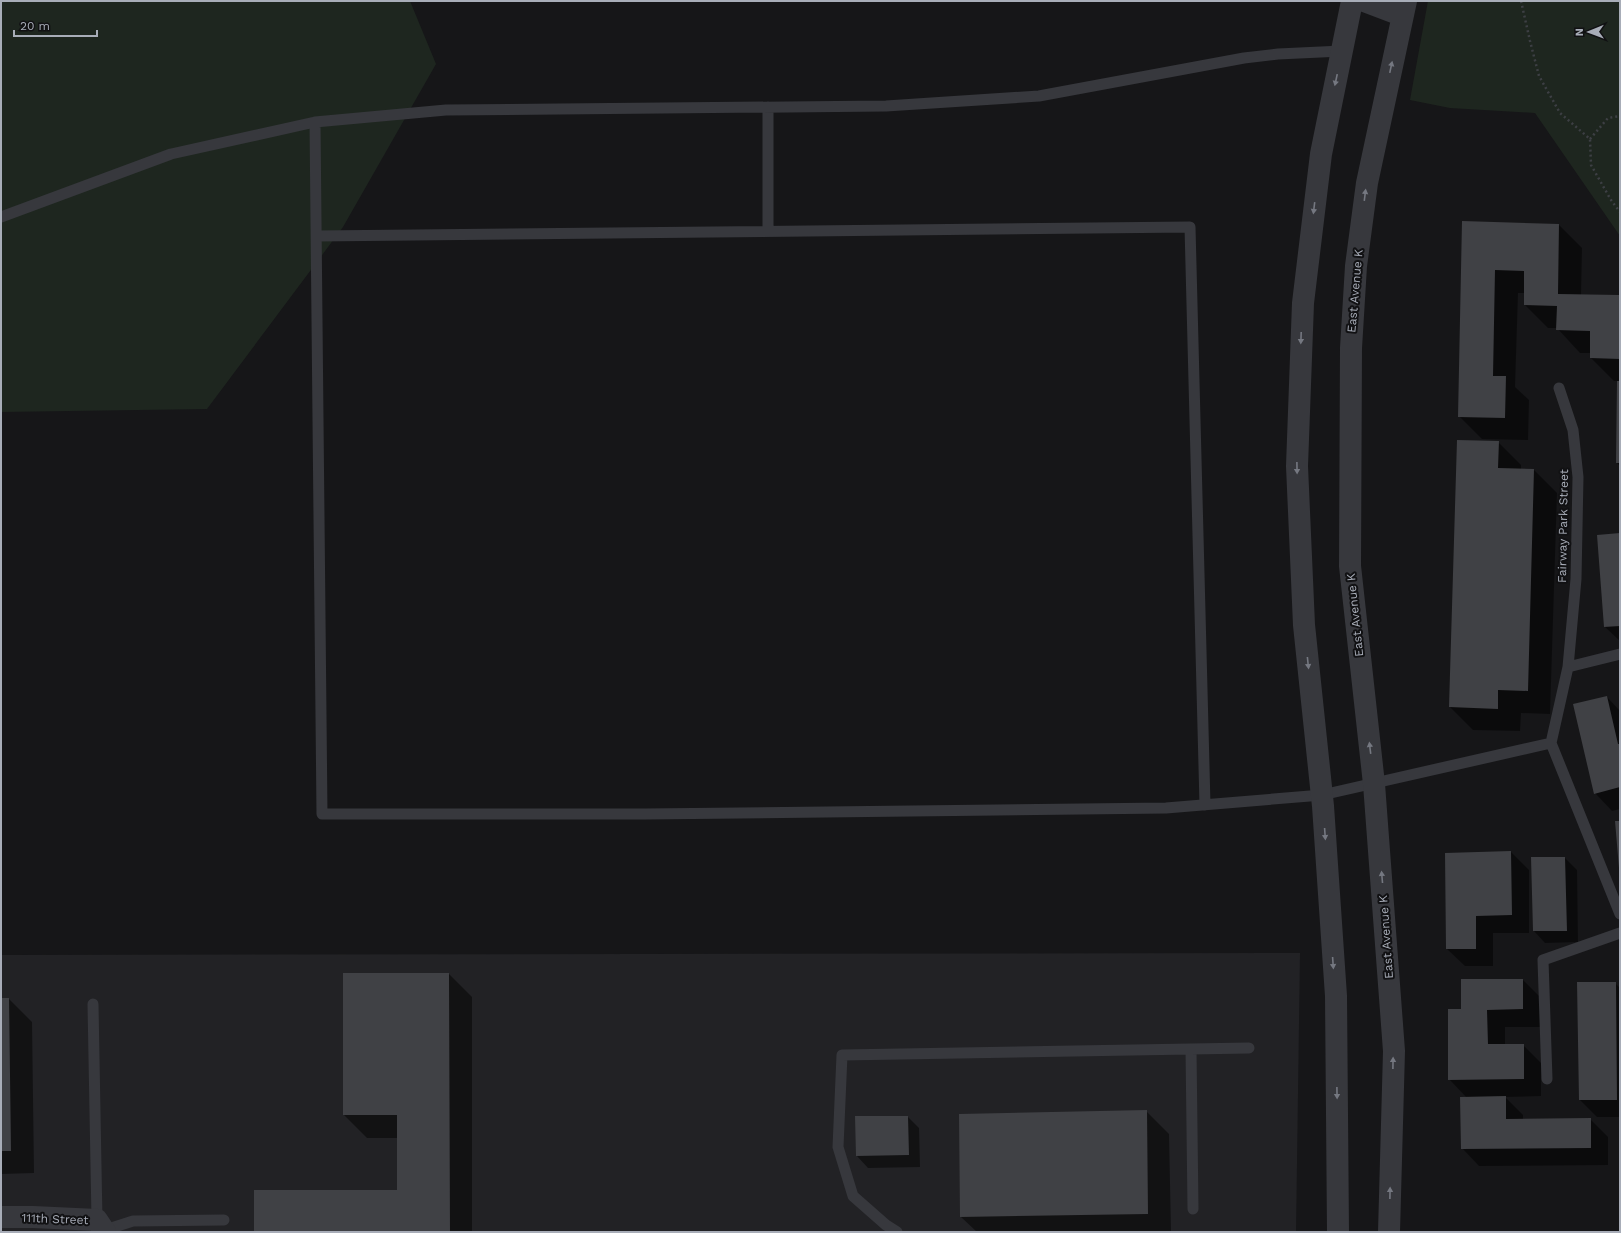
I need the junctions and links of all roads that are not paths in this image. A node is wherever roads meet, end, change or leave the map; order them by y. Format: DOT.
graph roads {
  1 [pos="1352,1"];
  2 [pos="1364,1"];
  3 [pos="1404,8"];
  4 [pos="1342,51"];
  5 [pos="768,107"];
  6 [pos="315,122"];
  7 [pos="1,217"];
  8 [pos="768,231"];
  9 [pos="317,236"];
  10 [pos="1559,388"];
  11 [pos="1620,654"];
  12 [pos="1568,667"];
  13 [pos="1551,742"];
  14 [pos="1374,784"];
  15 [pos="1322,795"];
  16 [pos="1205,805"];
  17 [pos="1620,914"];
  18 [pos="1620,933"];
  19 [pos="93,1004"];
  20 [pos="1249,1048"];
  21 [pos="1191,1049"];
  22 [pos="1547,1079"];
  23 [pos="1193,1209"];
  24 [pos="1,1217"];
  25 [pos="224,1220"];
  26 [pos="102,1227"];
  27 [pos="898,1232"];
  28 [pos="1338,1232"];
  29 [pos="1389,1232"];
  1 -- 4 [label="street"];
  2 -- 3 [label="street"];
  14 -- 3 [label="street, East Avenue K, one-way"];
  4 -- 5 [label="lane"];
  4 -- 15 [label="street, one-way"];
  5 -- 6 [label="lane"];
  5 -- 8 [label="lane"];
  6 -- 7 [label="lane"];
  6 -- 9 [label="lane"];
  8 -- 9 [label="lane"];
  8 -- 16 [label="lane"];
  9 -- 16 [label="lane"];
  10 -- 12 [label="lane, Fairway Park Street"];
  11 -- 12 [label="lane"];
  12 -- 13 [label="lane, Fairway Park Street"];
  13 -- 14 [label="lane"];
  13 -- 17 [label="lane"];
  14 -- 15 [label="lane"];
  29 -- 14 [label="street, East Avenue K, one-way"];
  15 -- 16 [label="lane"];
  15 -- 28 [label="street, one-way"];
  18 -- 22 [label="lane"];
  19 -- 26 [label="lane"];
  20 -- 21 [label="lane"];
  21 -- 23 [label="lane"];
  21 -- 27 [label="lane"];
  24 -- 26 [label="street, 111th Street"];
  25 -- 26 [label="lane"];
}
